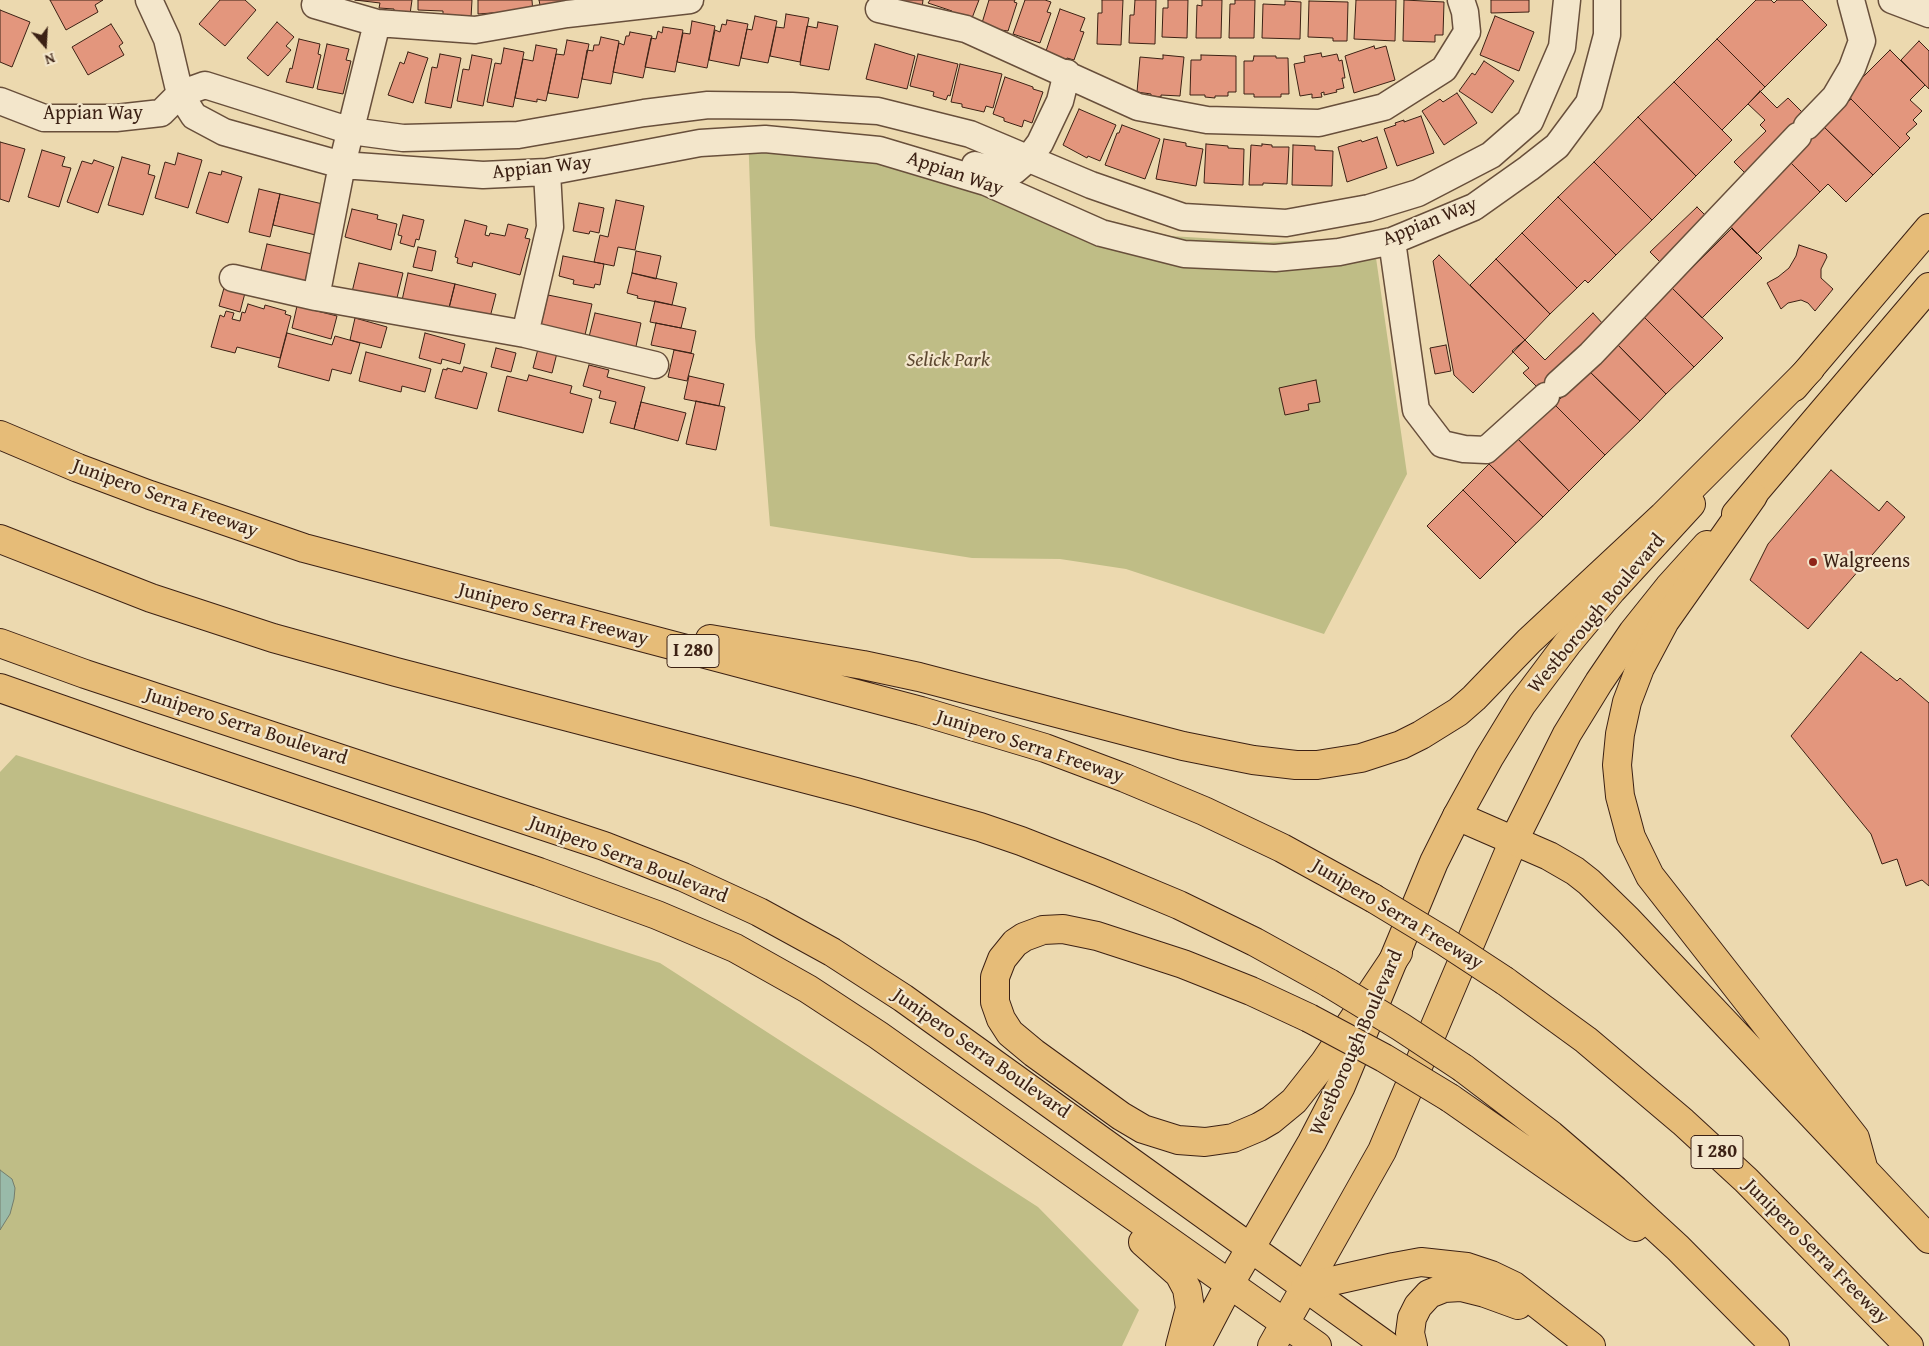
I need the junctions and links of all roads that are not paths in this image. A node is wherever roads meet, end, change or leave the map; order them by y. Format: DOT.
graph roads {
  1 [pos="149,0"];
  2 [pos="690,0"];
  3 [pos="1461,0"];
  4 [pos="1567,0"];
  5 [pos="1607,0"];
  6 [pos="1851,0"];
  7 [pos="1892,0"];
  8 [pos="315,5"];
  9 [pos="879,9"];
  10 [pos="1929,14"];
  11 [pos="377,23"];
  12 [pos="1067,73"];
  13 [pos="180,94"];
  14 [pos="0,101"];
  15 [pos="351,131"];
  16 [pos="893,154"];
  17 [pos="1028,159"];
  18 [pos="342,166"];
  19 [pos="547,172"];
  20 [pos="1929,228"];
  21 [pos="1392,241"];
  22 [pos="233,278"];
  23 [pos="1929,287"];
  24 [pos="316,297"];
  25 [pos="525,334"];
  26 [pos="655,365"];
  27 [pos="1810,369"];
  28 [pos="0,434"];
  29 [pos="1753,496"];
  30 [pos="0,539"];
  31 [pos="551,614"];
  32 [pos="0,643"];
  33 [pos="0,688"];
  34 [pos="1457,816"];
  35 [pos="1514,840"];
  36 [pos="1398,953"];
  37 [pos="1051,1158"];
  38 [pos="1863,1167"];
  39 [pos="1929,1239"];
  40 [pos="1251,1248"];
  41 [pos="1708,1278"];
  42 [pos="1229,1285"];
  43 [pos="1305,1287"];
  44 [pos="1278,1335"];
  45 [pos="1180,1346"];
  46 [pos="1197,1346"];
  47 [pos="1318,1346"];
  48 [pos="1386,1346"];
  49 [pos="1413,1346"];
  50 [pos="1590,1346"];
  51 [pos="1775,1346"];
  52 [pos="1909,1346"];
  1 -- 13 [label="street"];
  2 -- 11 [label="street"];
  3 -- 12 [label="street"];
  4 -- 17 [label="street, Appian Way"];
  5 -- 21 [label="street, Appian Way"];
  6 -- 21 [label="street"];
  7 -- 10 [label="street"];
  8 -- 11 [label="street"];
  9 -- 12 [label="street"];
  11 -- 15 [label="street"];
  12 -- 17 [label="street"];
  13 -- 14 [label="street, Appian Way"];
  13 -- 15 [label="street, Appian Way"];
  13 -- 18 [label="street, Appian Way"];
  15 -- 17 [label="street, Appian Way"];
  15 -- 18 [label="street"];
  16 -- 17 [label="street"];
  16 -- 19 [label="street, Appian Way"];
  16 -- 21 [label="street, Appian Way"];
  18 -- 19 [label="street, Appian Way"];
  18 -- 24 [label="street"];
  19 -- 25 [label="street"];
  20 -- 27 [label="main road, Westborough Boulevard"];
  22 -- 24 [label="street"];
  23 -- 29 [label="main road, Westborough Boulevard"];
  24 -- 25 [label="street"];
  25 -- 26 [label="street"];
  27 -- 31 [label="main road"];
  27 -- 34 [label="main road, Westborough Boulevard"];
  28 -- 31 [label="main road, Junipero Serra Freeway / I 280"];
  29 -- 35 [label="main road, Westborough Boulevard"];
  29 -- 38 [label="main road"];
  30 -- 41 [label="main road, bridge"];
  31 -- 52 [label="main road, Junipero Serra Freeway / I 280, bridge"];
  32 -- 40 [label="main road, Junipero Serra Boulevard"];
  33 -- 37 [label="main road, Junipero Serra Boulevard"];
  34 -- 35 [label="main road"];
  34 -- 36 [label="main road, Westborough Boulevard"];
  35 -- 38 [label="main road"];
  35 -- 43 [label="main road, Westborough Boulevard"];
  36 -- 40 [label="main road, Westborough Boulevard"];
  36 -- 41 [label="main road, bridge"];
  37 -- 42 [label="main road, Junipero Serra Boulevard"];
  37 -- 45 [label="main road"];
  38 -- 39 [label="main road"];
  40 -- 42 [label="main road, Westborough Boulevard"];
  40 -- 43 [label="main road, Junipero Serra Boulevard"];
  41 -- 51 [label="main road"];
  42 -- 44 [label="main road, Junipero Serra Boulevard"];
  42 -- 46 [label="main road, Westborough Boulevard"];
  43 -- 44 [label="main road, Westborough Boulevard"];
  43 -- 48 [label="main road, Junipero Serra Boulevard"];
  43 -- 50 [label="main road"];
  44 -- 47 [label="main road, Junipero Serra Boulevard"];
  49 -- 50 [label="main road"];
}
